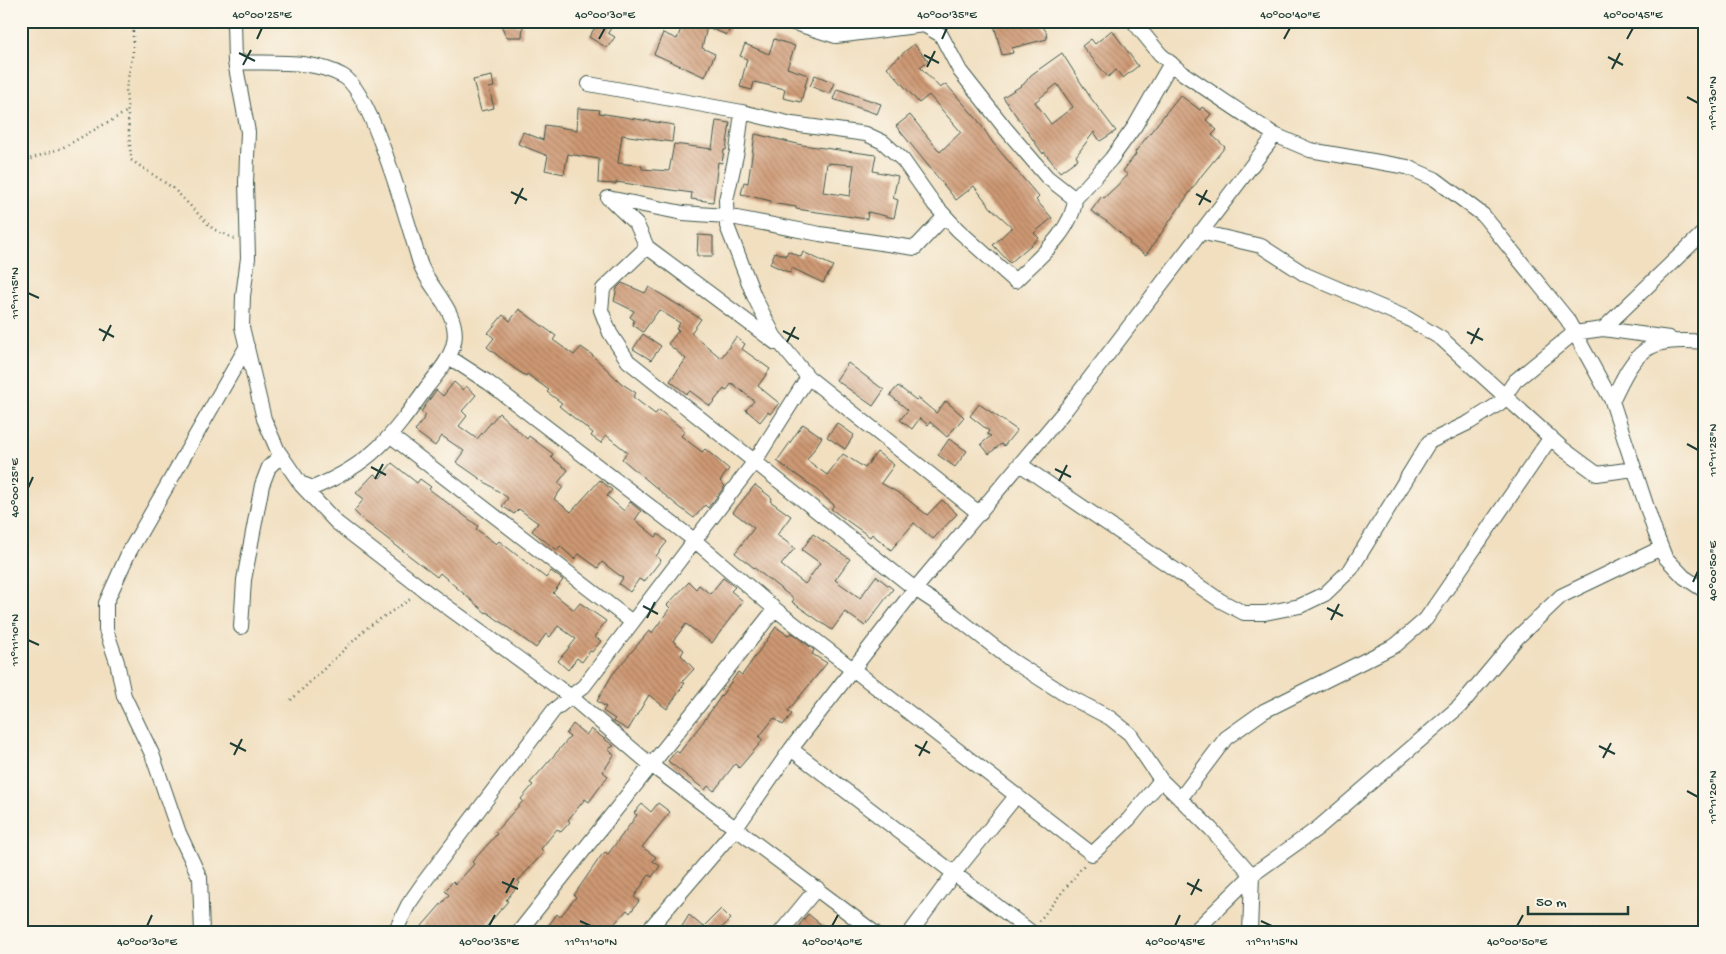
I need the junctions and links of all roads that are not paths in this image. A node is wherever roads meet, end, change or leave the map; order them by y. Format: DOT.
graph roads {
  1 [pos="234,21"];
  2 [pos="788,21"];
  3 [pos="1134,21"];
  4 [pos="235,62"];
  5 [pos="1171,63"];
  6 [pos="589,84"];
  7 [pos="742,112"];
  8 [pos="1275,135"];
  9 [pos="1075,199"];
  10 [pos="726,216"];
  11 [pos="945,216"];
  12 [pos="1705,231"];
  13 [pos="1200,232"];
  14 [pos="647,247"];
  15 [pos="1603,329"];
  16 [pos="1574,333"];
  17 [pos="1678,340"];
  18 [pos="1705,342"];
  19 [pos="247,346"];
  20 [pos="786,350"];
  21 [pos="449,357"];
  22 [pos="808,377"];
  23 [pos="1505,395"];
  24 [pos="1612,401"];
  25 [pos="391,436"];
  26 [pos="1551,437"];
  27 [pos="281,455"];
  28 [pos="755,460"];
  29 [pos="1021,465"];
  30 [pos="1634,469"];
  31 [pos="300,483"];
  32 [pos="980,514"];
  33 [pos="694,540"];
  34 [pos="1661,548"];
  35 [pos="915,589"];
  36 [pos="1705,591"];
  37 [pos="775,608"];
  38 [pos="632,622"];
  39 [pos="241,627"];
  40 [pos="854,668"];
  41 [pos="572,697"];
  42 [pos="791,750"];
  43 [pos="651,764"];
  44 [pos="1161,780"];
  45 [pos="1017,795"];
  46 [pos="1180,799"];
  47 [pos="736,828"];
  48 [pos="955,872"];
  49 [pos="1252,875"];
  50 [pos="817,888"];
  51 [pos="396,930"];
  52 [pos="1031,932"];
  53 [pos="202,933"];
  54 [pos="518,933"];
  55 [pos="646,933"];
  56 [pos="780,933"];
  57 [pos="875,933"];
  58 [pos="910,933"];
  59 [pos="1193,933"];
  60 [pos="1250,933"];
  1 -- 4 [label="street"];
  2 -- 9 [label="street"];
  3 -- 5 [label="street"];
  4 -- 19 [label="street"];
  4 -- 21 [label="street"];
  5 -- 8 [label="street"];
  5 -- 9 [label="street"];
  6 -- 7 [label="street"];
  7 -- 10 [label="street"];
  7 -- 11 [label="street"];
  8 -- 13 [label="street"];
  8 -- 16 [label="street"];
  9 -- 11 [label="street"];
  10 -- 11 [label="street"];
  10 -- 14 [label="street"];
  10 -- 20 [label="street"];
  12 -- 15 [label="street"];
  13 -- 23 [label="street"];
  13 -- 29 [label="street"];
  14 -- 20 [label="street"];
  14 -- 28 [label="street"];
  15 -- 16 [label="street"];
  15 -- 17 [label="street"];
  16 -- 23 [label="street"];
  16 -- 24 [label="street"];
  17 -- 18 [label="street"];
  17 -- 24 [label="street"];
  19 -- 27 [label="street"];
  19 -- 53 [label="street"];
  20 -- 22 [label="street"];
  21 -- 25 [label="street"];
  21 -- 33 [label="street"];
  22 -- 28 [label="street"];
  22 -- 32 [label="street"];
  23 -- 26 [label="street"];
  23 -- 29 [label="street"];
  24 -- 30 [label="street"];
  25 -- 31 [label="street"];
  25 -- 38 [label="street"];
  26 -- 30 [label="street"];
  26 -- 46 [label="street"];
  27 -- 31 [label="street"];
  27 -- 39 [label="street"];
  28 -- 33 [label="street"];
  28 -- 35 [label="street"];
  29 -- 32 [label="street"];
  30 -- 34 [label="street"];
  31 -- 41 [label="street"];
  32 -- 35 [label="street"];
  33 -- 37 [label="street"];
  33 -- 38 [label="street"];
  34 -- 36 [label="street"];
  34 -- 49 [label="street"];
  35 -- 40 [label="street"];
  35 -- 44 [label="street"];
  37 -- 40 [label="street"];
  37 -- 43 [label="street"];
  38 -- 41 [label="street"];
  40 -- 42 [label="street"];
  40 -- 45 [label="street"];
  41 -- 43 [label="street"];
  41 -- 51 [label="street"];
  42 -- 47 [label="street"];
  42 -- 48 [label="street"];
  43 -- 47 [label="street"];
  43 -- 54 [label="street"];
  44 -- 45 [label="street"];
  44 -- 46 [label="street"];
  45 -- 48 [label="street"];
  46 -- 49 [label="street"];
  47 -- 50 [label="street"];
  47 -- 55 [label="street"];
  48 -- 52 [label="street"];
  48 -- 58 [label="street"];
  49 -- 59 [label="street"];
  49 -- 60 [label="street"];
  50 -- 56 [label="street"];
  50 -- 57 [label="street"];
}
